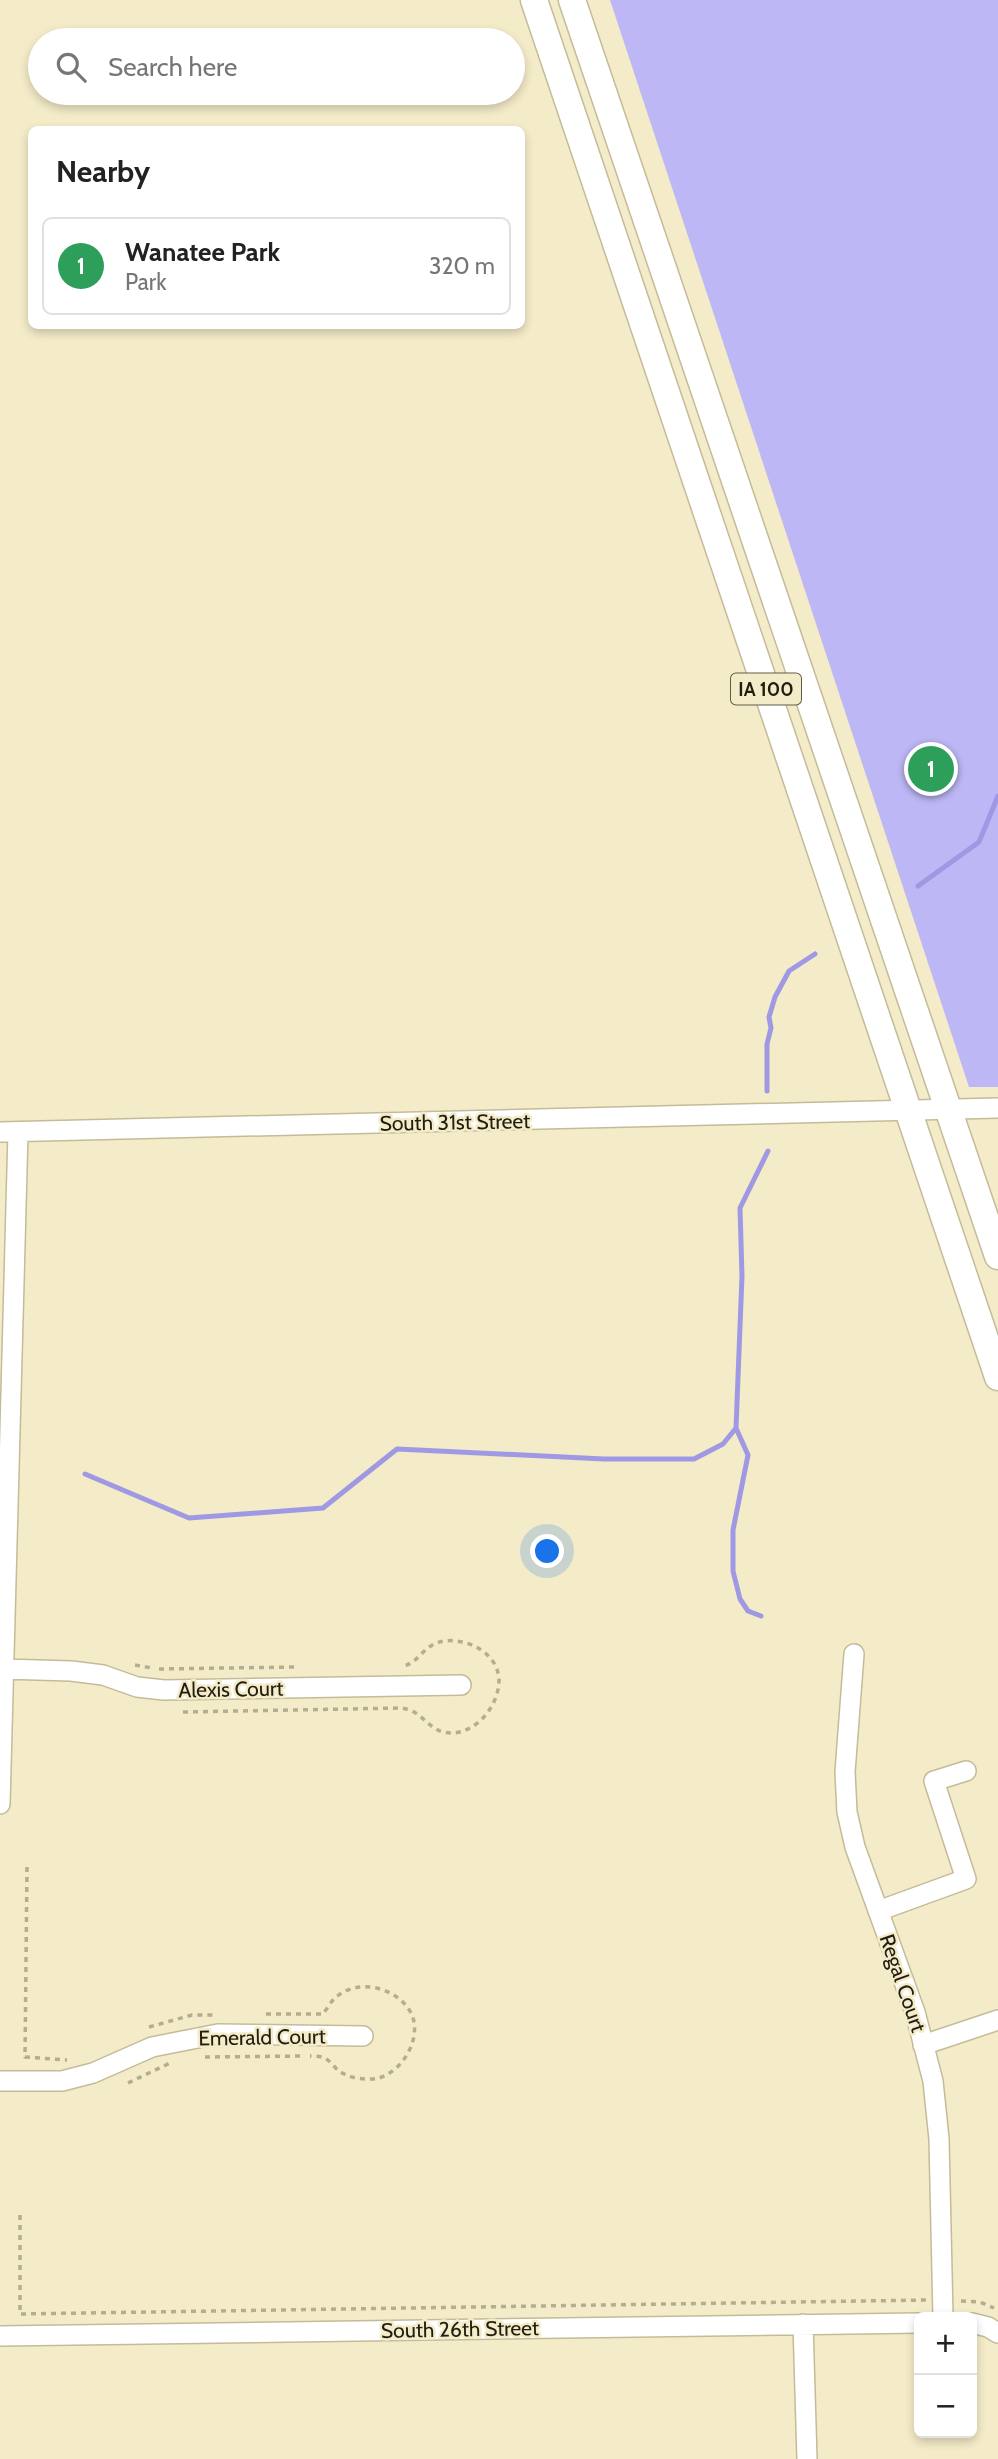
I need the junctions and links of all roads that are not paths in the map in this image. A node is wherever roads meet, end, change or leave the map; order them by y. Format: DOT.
graph roads {
  1 [pos="534,0"];
  2 [pos="572,0"];
  3 [pos="998,1108"];
  4 [pos="949,1109"];
  5 [pos="909,1111"];
  6 [pos="9,1132"];
  7 [pos="998,1256"];
  8 [pos="6,1293"];
  9 [pos="998,1377"];
  10 [pos="854,1654"];
  11 [pos="4,1669"];
  12 [pos="461,1685"];
  13 [pos="966,1772"];
  14 [pos="0,1804"];
  15 [pos="878,1910"];
  16 [pos="998,2020"];
  17 [pos="363,2036"];
  18 [pos="923,2045"];
  19 [pos="0,2081"];
  20 [pos="938,2309"];
  21 [pos="914,2323"];
  22 [pos="803,2324"];
  23 [pos="977,2324"];
  24 [pos="998,2333"];
  25 [pos="0,2336"];
  26 [pos="807,2459"];
  1 -- 5 [label="highway, IA 100"];
  2 -- 4 [label="highway, IA 100"];
  3 -- 4 [label="street, South 31st Street"];
  4 -- 5 [label="street, South 31st Street"];
  4 -- 7 [label="highway, IA 100"];
  5 -- 6 [label="street, South 31st Street"];
  5 -- 9 [label="highway, IA 100"];
  6 -- 8 [label="street"];
  8 -- 11 [label="street"];
  10 -- 15 [label="street, Regal Court"];
  11 -- 12 [label="street, Alexis Court"];
  11 -- 14 [label="street"];
  13 -- 15 [label="street"];
  15 -- 18 [label="street, Regal Court"];
  16 -- 18 [label="street"];
  17 -- 19 [label="street, Emerald Court"];
  18 -- 20 [label="street, Regal Court"];
  21 -- 22 [label="street, South 26th Street"];
  22 -- 25 [label="street, South 26th Street"];
  22 -- 26 [label="street"];
  23 -- 24 [label="street"];
}
